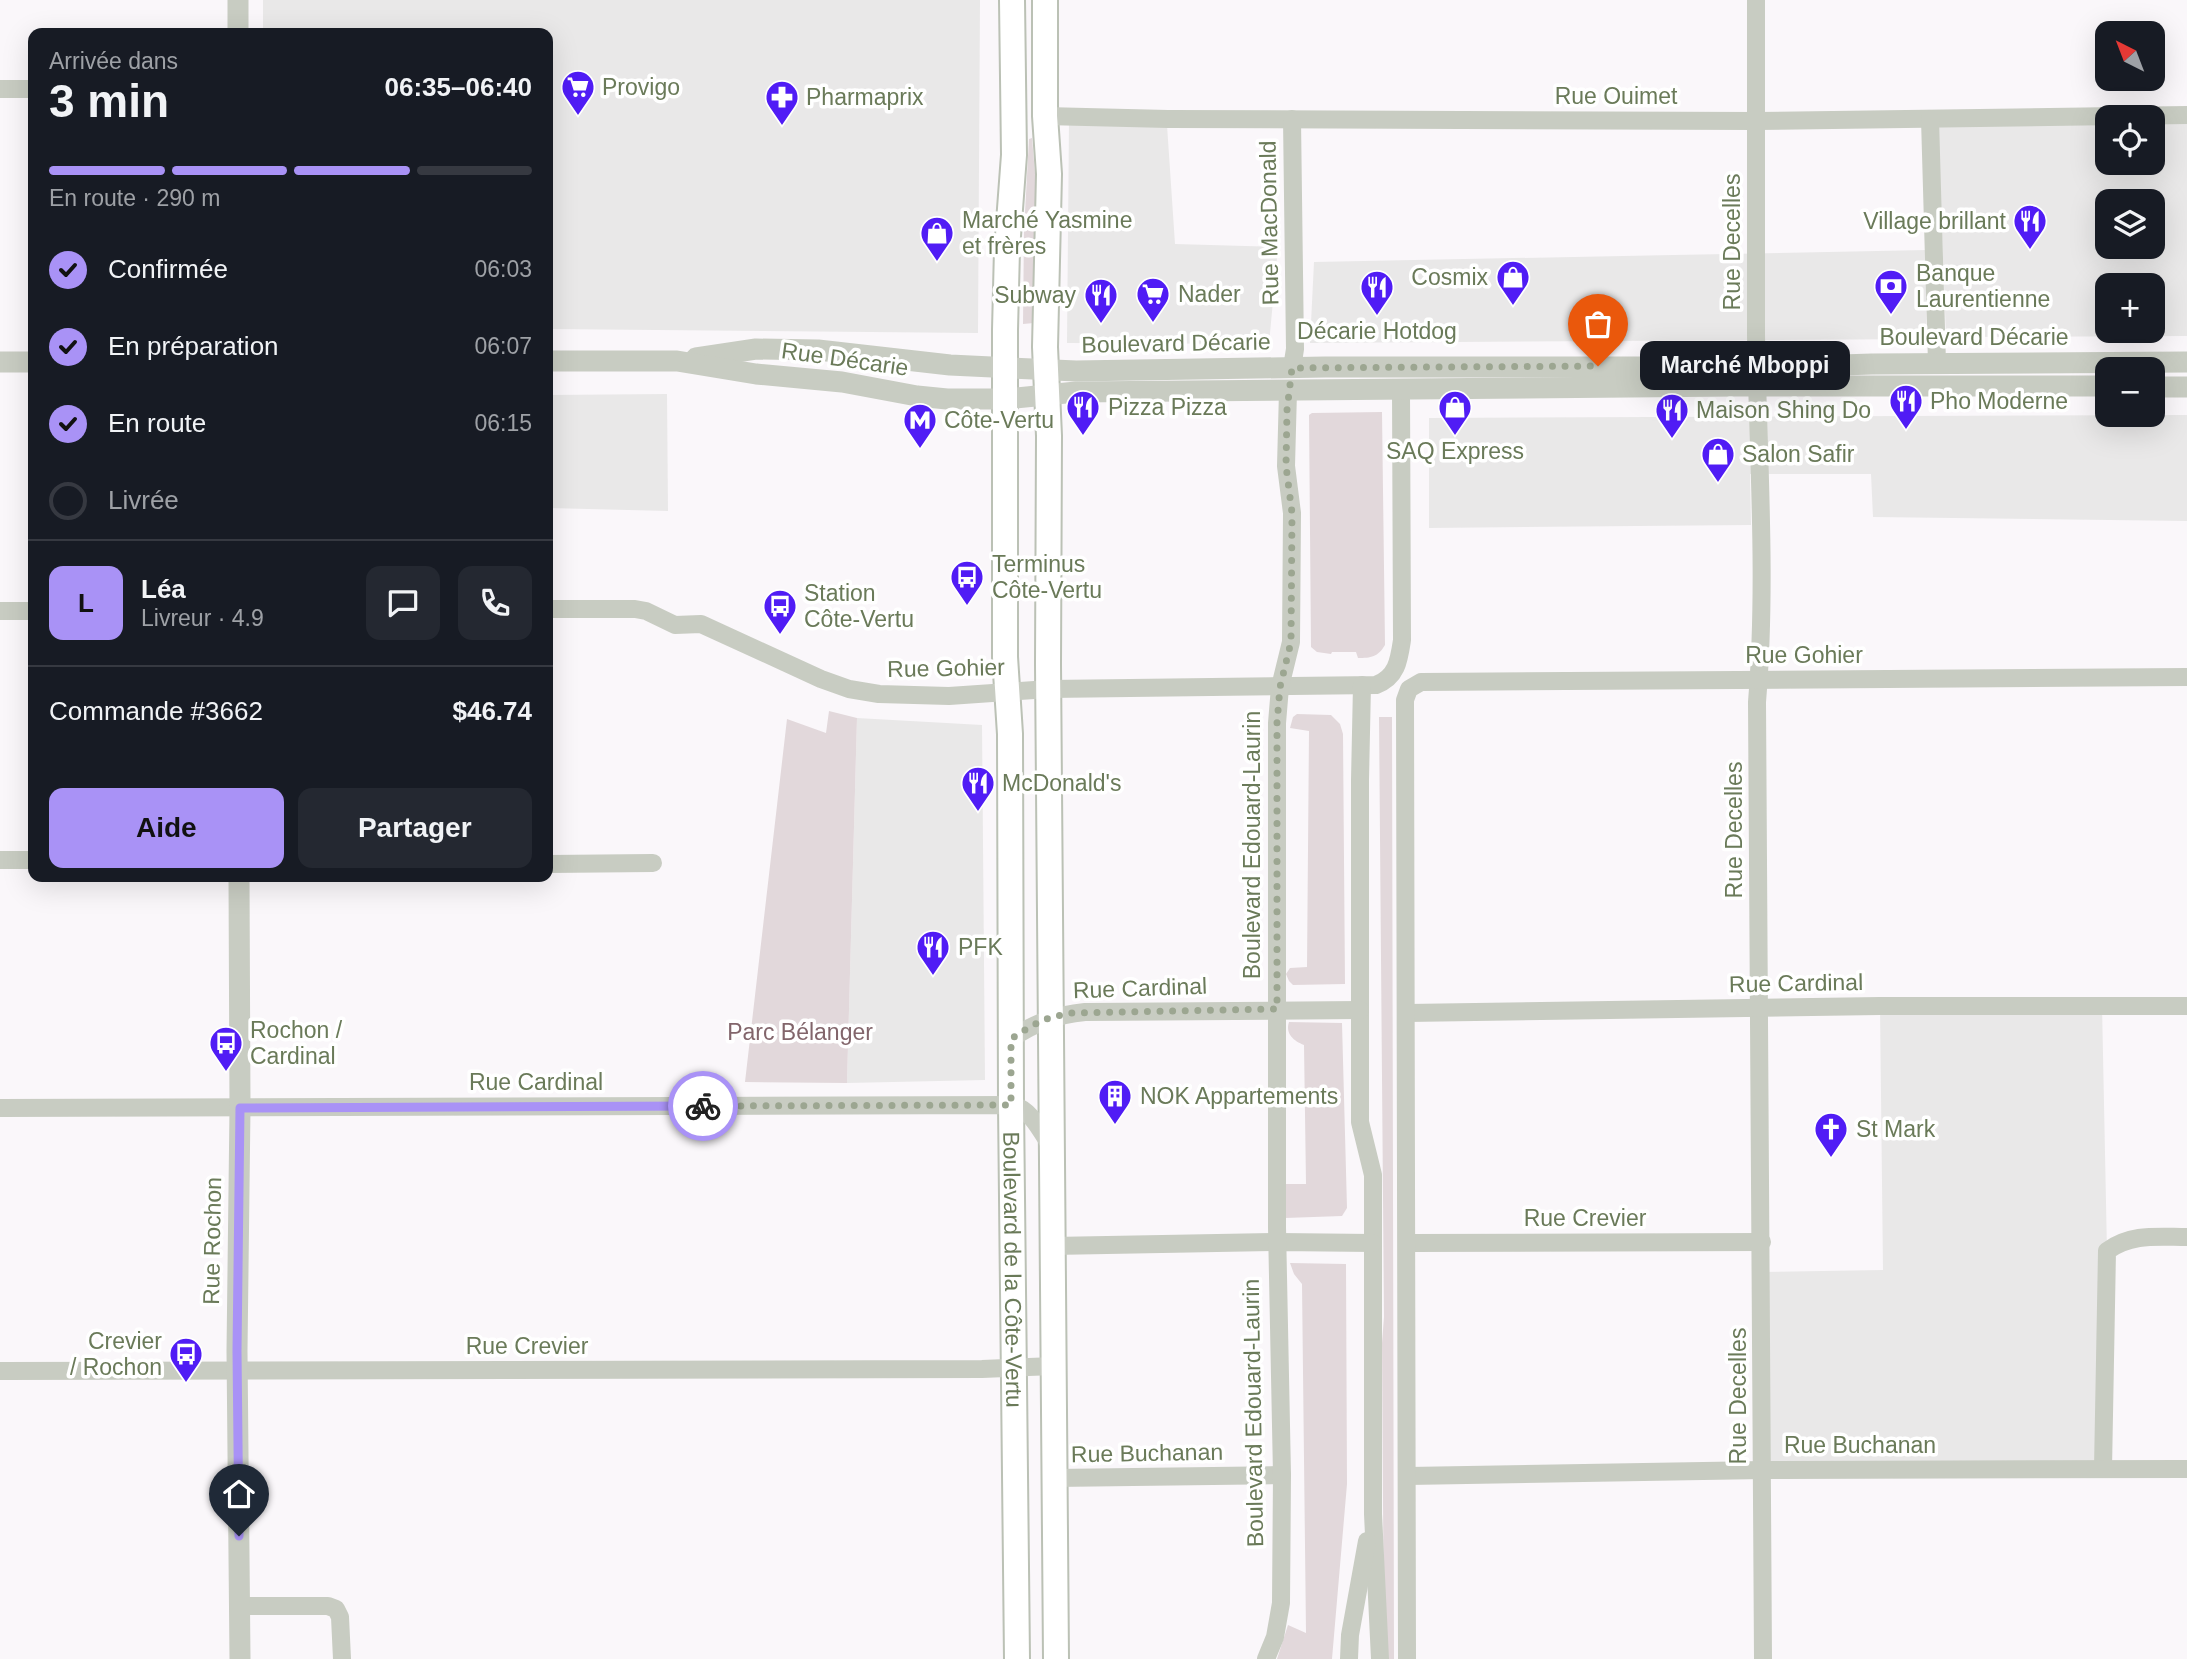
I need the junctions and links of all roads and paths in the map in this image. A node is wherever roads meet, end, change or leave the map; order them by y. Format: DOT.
graph roads {
  1 [pos="238,0"];
  2 [pos="1012,0"];
  3 [pos="1045,0"];
  4 [pos="1756,0"];
  5 [pos="238,28"];
  6 [pos="0,89"];
  7 [pos="28,89"];
  8 [pos="2187,115"];
  9 [pos="1045,116"];
  10 [pos="1292,119"];
  11 [pos="1930,119"];
  12 [pos="1757,121"];
  13 [pos="553,361"];
  14 [pos="677,361"];
  15 [pos="0,362"];
  16 [pos="28,362"];
  17 [pos="2187,362"];
  18 [pos="1937,363"];
  19 [pos="1005,366"];
  20 [pos="1292,368"];
  21 [pos="1046,369"];
  22 [pos="1758,377"];
  23 [pos="2095,386"];
  24 [pos="2165,387"];
  25 [pos="2187,387"];
  26 [pos="1401,390"];
  27 [pos="1289,391"];
  28 [pos="1046,395"];
  29 [pos="1006,399"];
  30 [pos="553,609"];
  31 [pos="0,611"];
  32 [pos="28,611"];
  33 [pos="2187,677"];
  34 [pos="1759,680"];
  35 [pos="1362,685"];
  36 [pos="1280,687"];
  37 [pos="1049,689"];
  38 [pos="1007,692"];
  39 [pos="0,860"];
  40 [pos="28,860"];
  41 [pos="653,863"];
  42 [pos="553,864"];
  43 [pos="239,882"];
  44 [pos="2187,1006"];
  45 [pos="1277,1009"];
  46 [pos="1759,1009"];
  47 [pos="1360,1010"];
  48 [pos="1407,1013"];
  49 [pos="1051,1017"];
  50 [pos="1011,1039"];
  51 [pos="1011,1105"];
  52 [pos="0,1108"];
  53 [pos="240,1108"];
  54 [pos="1052,1148"];
  55 [pos="2187,1237"];
  56 [pos="1278,1242"];
  57 [pos="1762,1242"];
  58 [pos="1373,1243"];
  59 [pos="1408,1243"];
  60 [pos="1052,1246"];
  61 [pos="1054,1366"];
  62 [pos="1014,1367"];
  63 [pos="0,1371"];
  64 [pos="237,1371"];
  65 [pos="2103,1469"];
  66 [pos="2187,1469"];
  67 [pos="1763,1470"];
  68 [pos="1282,1475"];
  69 [pos="1408,1476"];
  70 [pos="1054,1478"];
  71 [pos="1373,1514"];
  72 [pos="239,1606"];
  73 [pos="240,1659"];
  74 [pos="342,1659"];
  75 [pos="1017,1659"];
  76 [pos="1056,1659"];
  77 [pos="1266,1659"];
  78 [pos="1349,1659"];
  79 [pos="1380,1659"];
  80 [pos="1407,1659"];
  81 [pos="1763,1659"];
  1 -- 5 [label="street"];
  2 -- 19 [label="main road, Boulevard de la Côte-Vertu"];
  3 -- 9 [label="main road, Boulevard de la Côte-Vertu"];
  4 -- 12 [label="street, Rue Decelles"];
  6 -- 7 [label="street"];
  8 -- 11 [label="street, Rue Ouimet"];
  9 -- 10 [label="street, Rue Ouimet"];
  9 -- 21 [label="main road, Boulevard de la Côte-Vertu"];
  10 -- 12 [label="street, Rue Ouimet"];
  10 -- 20 [label="street, Rue MacDonald"];
  11 -- 12 [label="street, Rue Ouimet"];
  11 -- 18 [label="street"];
  12 -- 22 [label="street, Rue Decelles"];
  13 -- 14 [label="street, Rue Décarie"];
  14 -- 19 [label="street, Rue Décarie"];
  14 -- 29 [label="street, Rue Décarie"];
  15 -- 16 [label="street"];
  17 -- 18 [label="street, Boulevard Décarie"];
  18 -- 22 [label="street, Boulevard Décarie"];
  19 -- 21 [label="street, Boulevard Décarie"];
  19 -- 29 [label="main road, Boulevard de la Côte-Vertu"];
  20 -- 21 [label="street, Boulevard Décarie"];
  20 -- 22 [label="street, Boulevard Décarie"];
  20 -- 27 [label="street, Boulevard Edouard-Laurin"];
  21 -- 28 [label="main road, Boulevard de la Côte-Vertu"];
  22 -- 23 [label="street, Boulevard Décarie"];
  22 -- 26 [label="street, Boulevard Décarie"];
  22 -- 34 [label="street, Rue Decelles"];
  24 -- 25 [label="street"];
  26 -- 27 [label="street, Boulevard Décarie"];
  26 -- 35 [label="street"];
  27 -- 28 [label="street, Boulevard Décarie"];
  27 -- 36 [label="street, Boulevard Edouard-Laurin"];
  28 -- 29 [label="street, Boulevard Décarie"];
  28 -- 37 [label="main road, Boulevard de la Côte-Vertu"];
  29 -- 38 [label="main road, Boulevard de la Côte-Vertu"];
  30 -- 38 [label="street, Rue Gohier"];
  31 -- 32 [label="street"];
  33 -- 34 [label="street, Rue Gohier"];
  34 -- 46 [label="street, Rue Decelles"];
  34 -- 48 [label="street, Rue Gohier"];
  35 -- 36 [label="street, Rue Gohier"];
  35 -- 47 [label="street"];
  36 -- 37 [label="street, Rue Gohier"];
  36 -- 45 [label="street, Boulevard Edouard-Laurin"];
  37 -- 38 [label="street, Rue Gohier"];
  37 -- 49 [label="main road, Boulevard de la Côte-Vertu"];
  38 -- 50 [label="main road, Boulevard de la Côte-Vertu"];
  39 -- 40 [label="street"];
  41 -- 42 [label="street"];
  43 -- 53 [label="street, Rue Rochon"];
  44 -- 46 [label="street, Rue Cardinal"];
  45 -- 47 [label="street, Rue Cardinal"];
  45 -- 49 [label="street, Rue Cardinal"];
  45 -- 56 [label="street, Boulevard Edouard-Laurin"];
  46 -- 48 [label="street, Rue Cardinal"];
  46 -- 57 [label="street, Rue Decelles"];
  47 -- 58 [label="street"];
  48 -- 59 [label="street"];
  49 -- 50 [label="street, Rue Cardinal"];
  49 -- 54 [label="main road, Boulevard de la Côte-Vertu"];
  50 -- 51 [label="main road, Boulevard de la Côte-Vertu"];
  51 -- 53 [label="street, Rue Cardinal"];
  51 -- 54 [label="street"];
  51 -- 62 [label="main road, Boulevard de la Côte-Vertu"];
  52 -- 53 [label="street, Rue Cardinal"];
  53 -- 64 [label="street, Rue Rochon"];
  54 -- 60 [label="main road, Boulevard de la Côte-Vertu"];
  55 -- 65 [label="street"];
  56 -- 58 [label="street"];
  56 -- 60 [label="street"];
  56 -- 68 [label="street, Boulevard Edouard-Laurin"];
  57 -- 59 [label="street, Rue Crevier"];
  57 -- 67 [label="street, Rue Decelles"];
  58 -- 71 [label="street"];
  59 -- 69 [label="street"];
  60 -- 61 [label="main road, Boulevard de la Côte-Vertu"];
  61 -- 62 [label="street, Rue Crevier"];
  61 -- 70 [label="main road, Boulevard de la Côte-Vertu"];
  62 -- 64 [label="street, Rue Crevier"];
  62 -- 75 [label="main road, Boulevard de la Côte-Vertu"];
  63 -- 64 [label="street, Rue Crevier"];
  64 -- 72 [label="street, Rue Rochon"];
  65 -- 66 [label="street, Rue Buchanan"];
  65 -- 67 [label="street, Rue Buchanan"];
  67 -- 69 [label="street, Rue Buchanan"];
  67 -- 81 [label="street, Rue Decelles"];
  68 -- 70 [label="street, Rue Buchanan"];
  68 -- 77 [label="street, Boulevard Edouard-Laurin"];
  69 -- 80 [label="street"];
  70 -- 76 [label="main road, Boulevard de la Côte-Vertu"];
  71 -- 78 [label="street"];
  71 -- 79 [label="street"];
  72 -- 73 [label="street, Rue Rochon"];
  72 -- 74 [label="street"];
}
